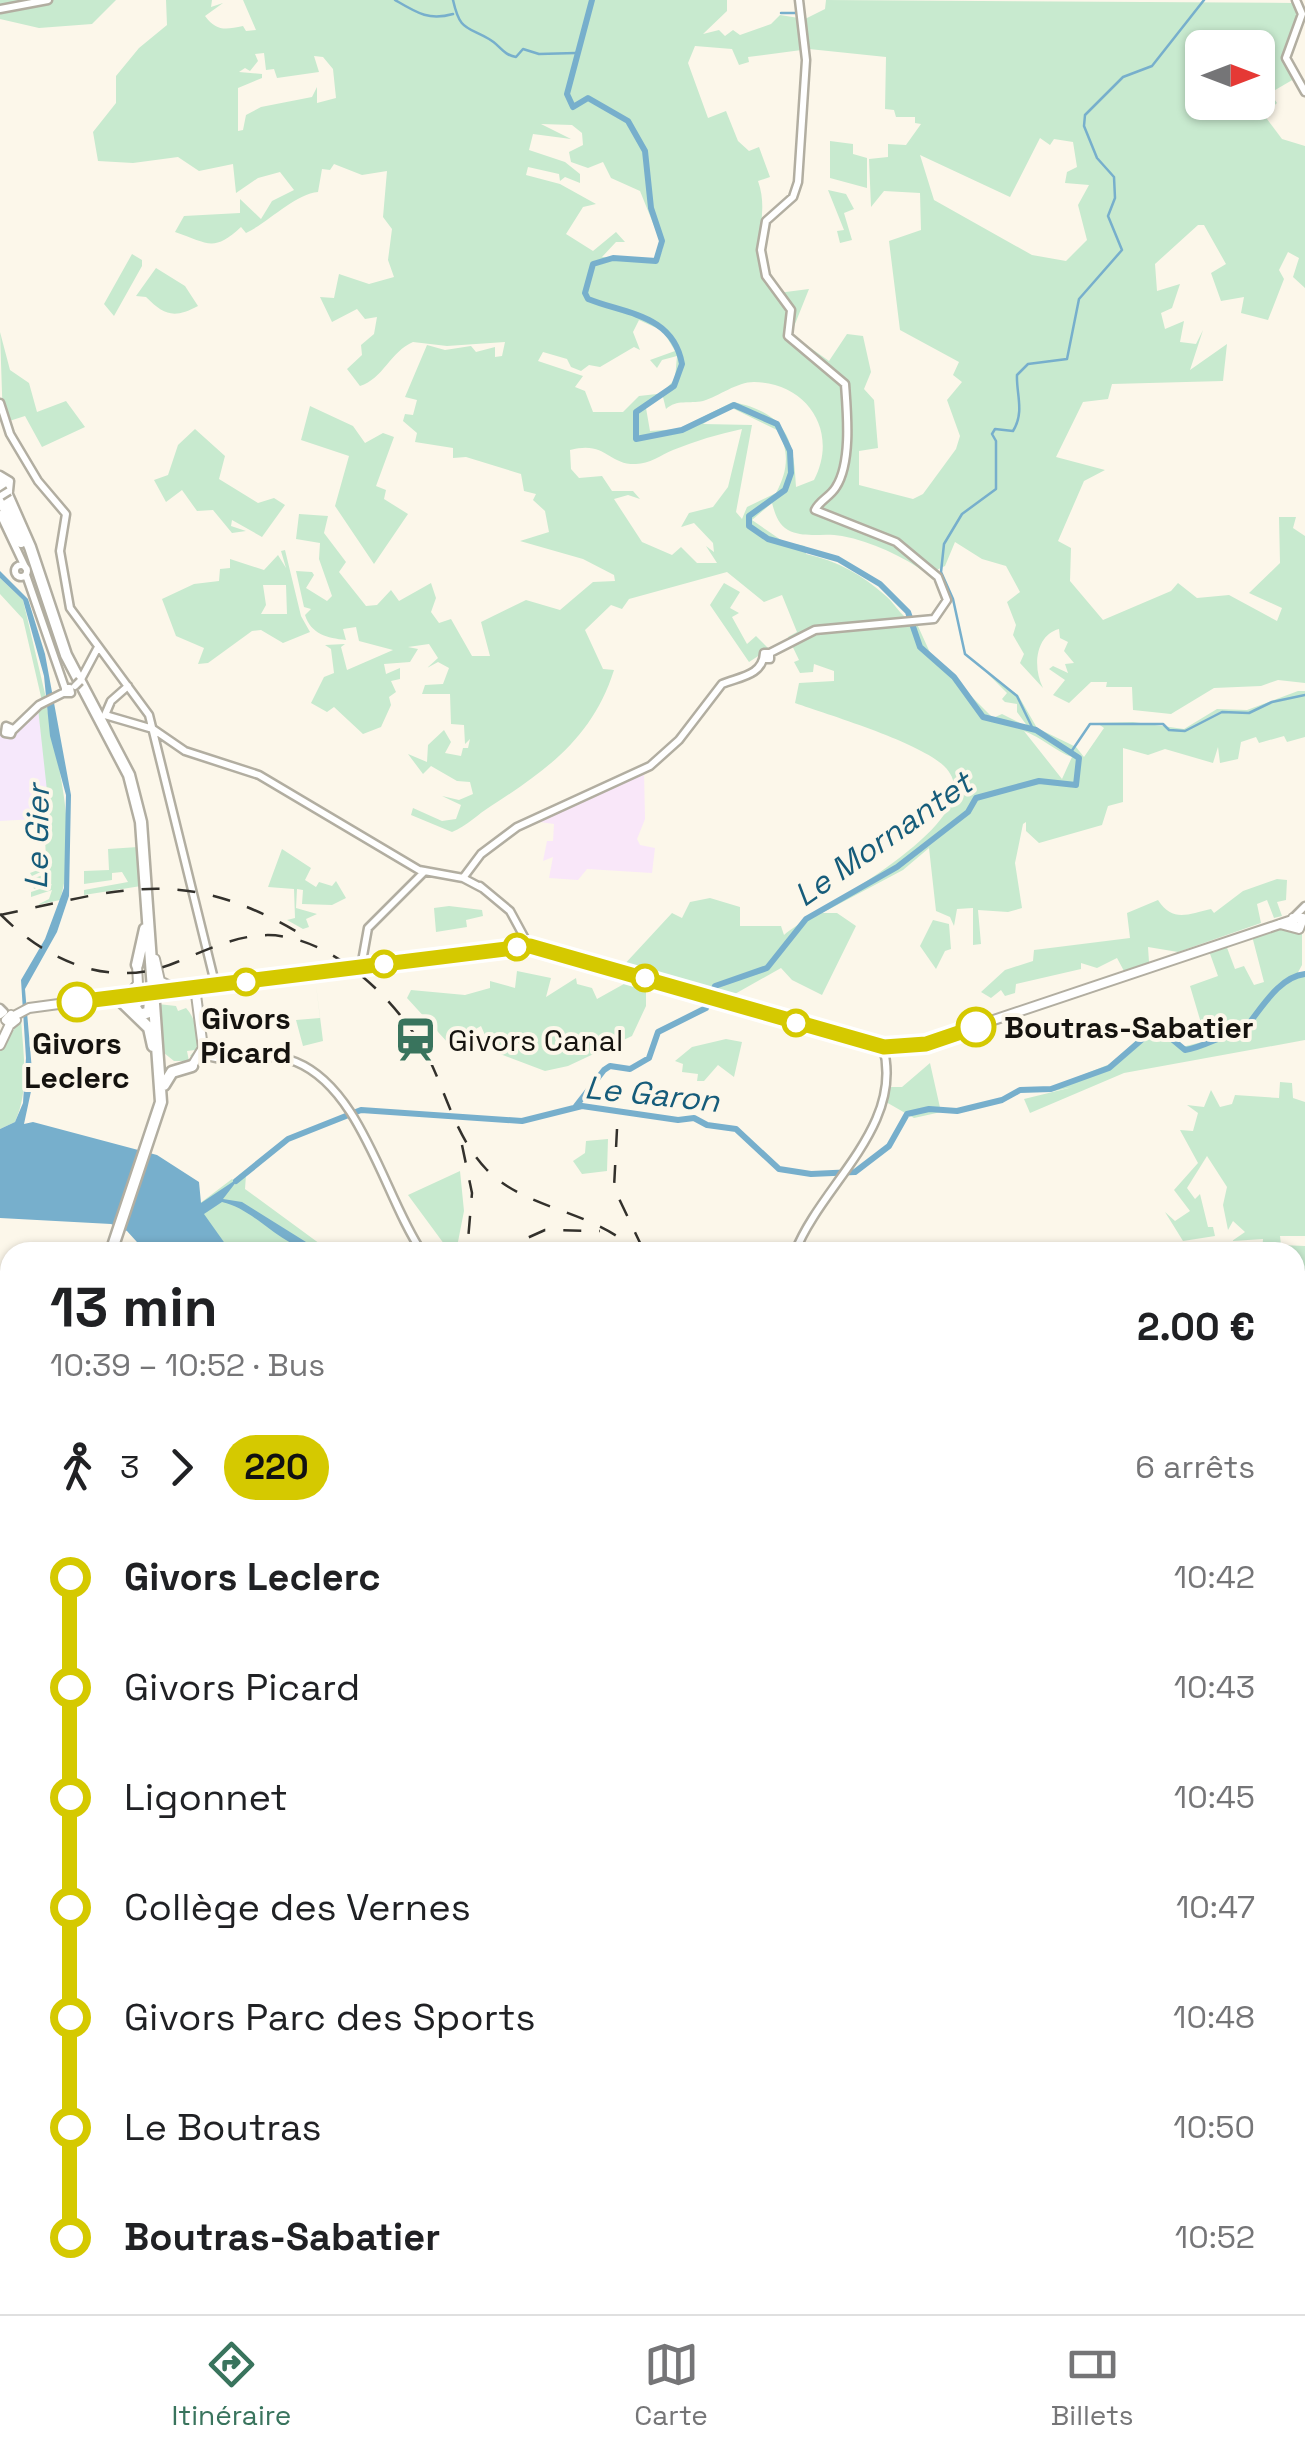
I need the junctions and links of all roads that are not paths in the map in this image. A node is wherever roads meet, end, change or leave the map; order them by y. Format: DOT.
graph roads {
  1 [pos="48,0"];
  2 [pos="798,0"];
  3 [pos="1296,0"];
  4 [pos="0,9"];
  5 [pos="1305,92"];
  6 [pos="0,402"];
  7 [pos="2,484"];
  8 [pos="0,514"];
  9 [pos="25,571"];
  10 [pos="97,650"];
  11 [pos="72,685"];
  12 [pos="128,686"];
  13 [pos="105,715"];
  14 [pos="7,729"];
  15 [pos="153,729"];
  16 [pos="424,872"];
  17 [pos="463,877"];
  18 [pos="144,893"];
  19 [pos="148,905"];
  20 [pos="1301,919"];
  21 [pos="154,941"];
  22 [pos="530,946"];
  23 [pos="136,965"];
  24 [pos="361,967"];
  25 [pos="219,984"];
  26 [pos="174,991"];
  27 [pos="196,991"];
  28 [pos="145,993"];
  29 [pos="10,1016"];
  30 [pos="0,1042"];
  31 [pos="159,1047"];
  32 [pos="884,1047"];
  33 [pos="201,1059"];
  34 [pos="884,1062"];
  35 [pos="160,1091"];
  36 [pos="882,1103"];
  37 [pos="113,1242"];
  38 [pos="415,1242"];
  39 [pos="799,1242"];
  1 -- 4 [label="street"];
  2 -- 17 [label="street"];
  3 -- 5 [label="street"];
  6 -- 10 [label="street"];
  7 -- 9 [label="highway"];
  7 -- 19 [label="highway"];
  8 -- 9 [label="street"];
  9 -- 11 [label="street"];
  9 -- 18 [label="highway"];
  10 -- 11 [label="street"];
  10 -- 12 [label="street"];
  11 -- 13 [label="street"];
  11 -- 14 [label="street"];
  12 -- 13 [label="street"];
  12 -- 15 [label="street"];
  13 -- 15 [label="street"];
  15 -- 16 [label="street"];
  15 -- 25 [label="street"];
  16 -- 17 [label="street"];
  16 -- 24 [label="street"];
  17 -- 22 [label="street"];
  18 -- 23 [label="highway"];
  18 -- 28 [label="highway"];
  19 -- 21 [label="highway"];
  19 -- 31 [label="highway"];
  20 -- 32 [label="main road"];
  21 -- 26 [label="main road"];
  22 -- 24 [label="main road"];
  22 -- 32 [label="main road"];
  23 -- 28 [label="main road"];
  24 -- 25 [label="main road"];
  25 -- 27 [label="main road"];
  26 -- 27 [label="main road"];
  26 -- 28 [label="main road"];
  27 -- 33 [label="main road"];
  28 -- 29 [label="main road"];
  28 -- 35 [label="highway"];
  28 -- 35 [label="highway"];
  29 -- 30 [label="main road"];
  31 -- 33 [label="highway"];
  31 -- 35 [label="highway"];
  32 -- 34 [label="street"];
  33 -- 35 [label="highway"];
  33 -- 38 [label="street"];
  34 -- 36 [label="street"];
  34 -- 36 [label="street"];
  35 -- 37 [label="highway"];
  36 -- 39 [label="street"];
}
